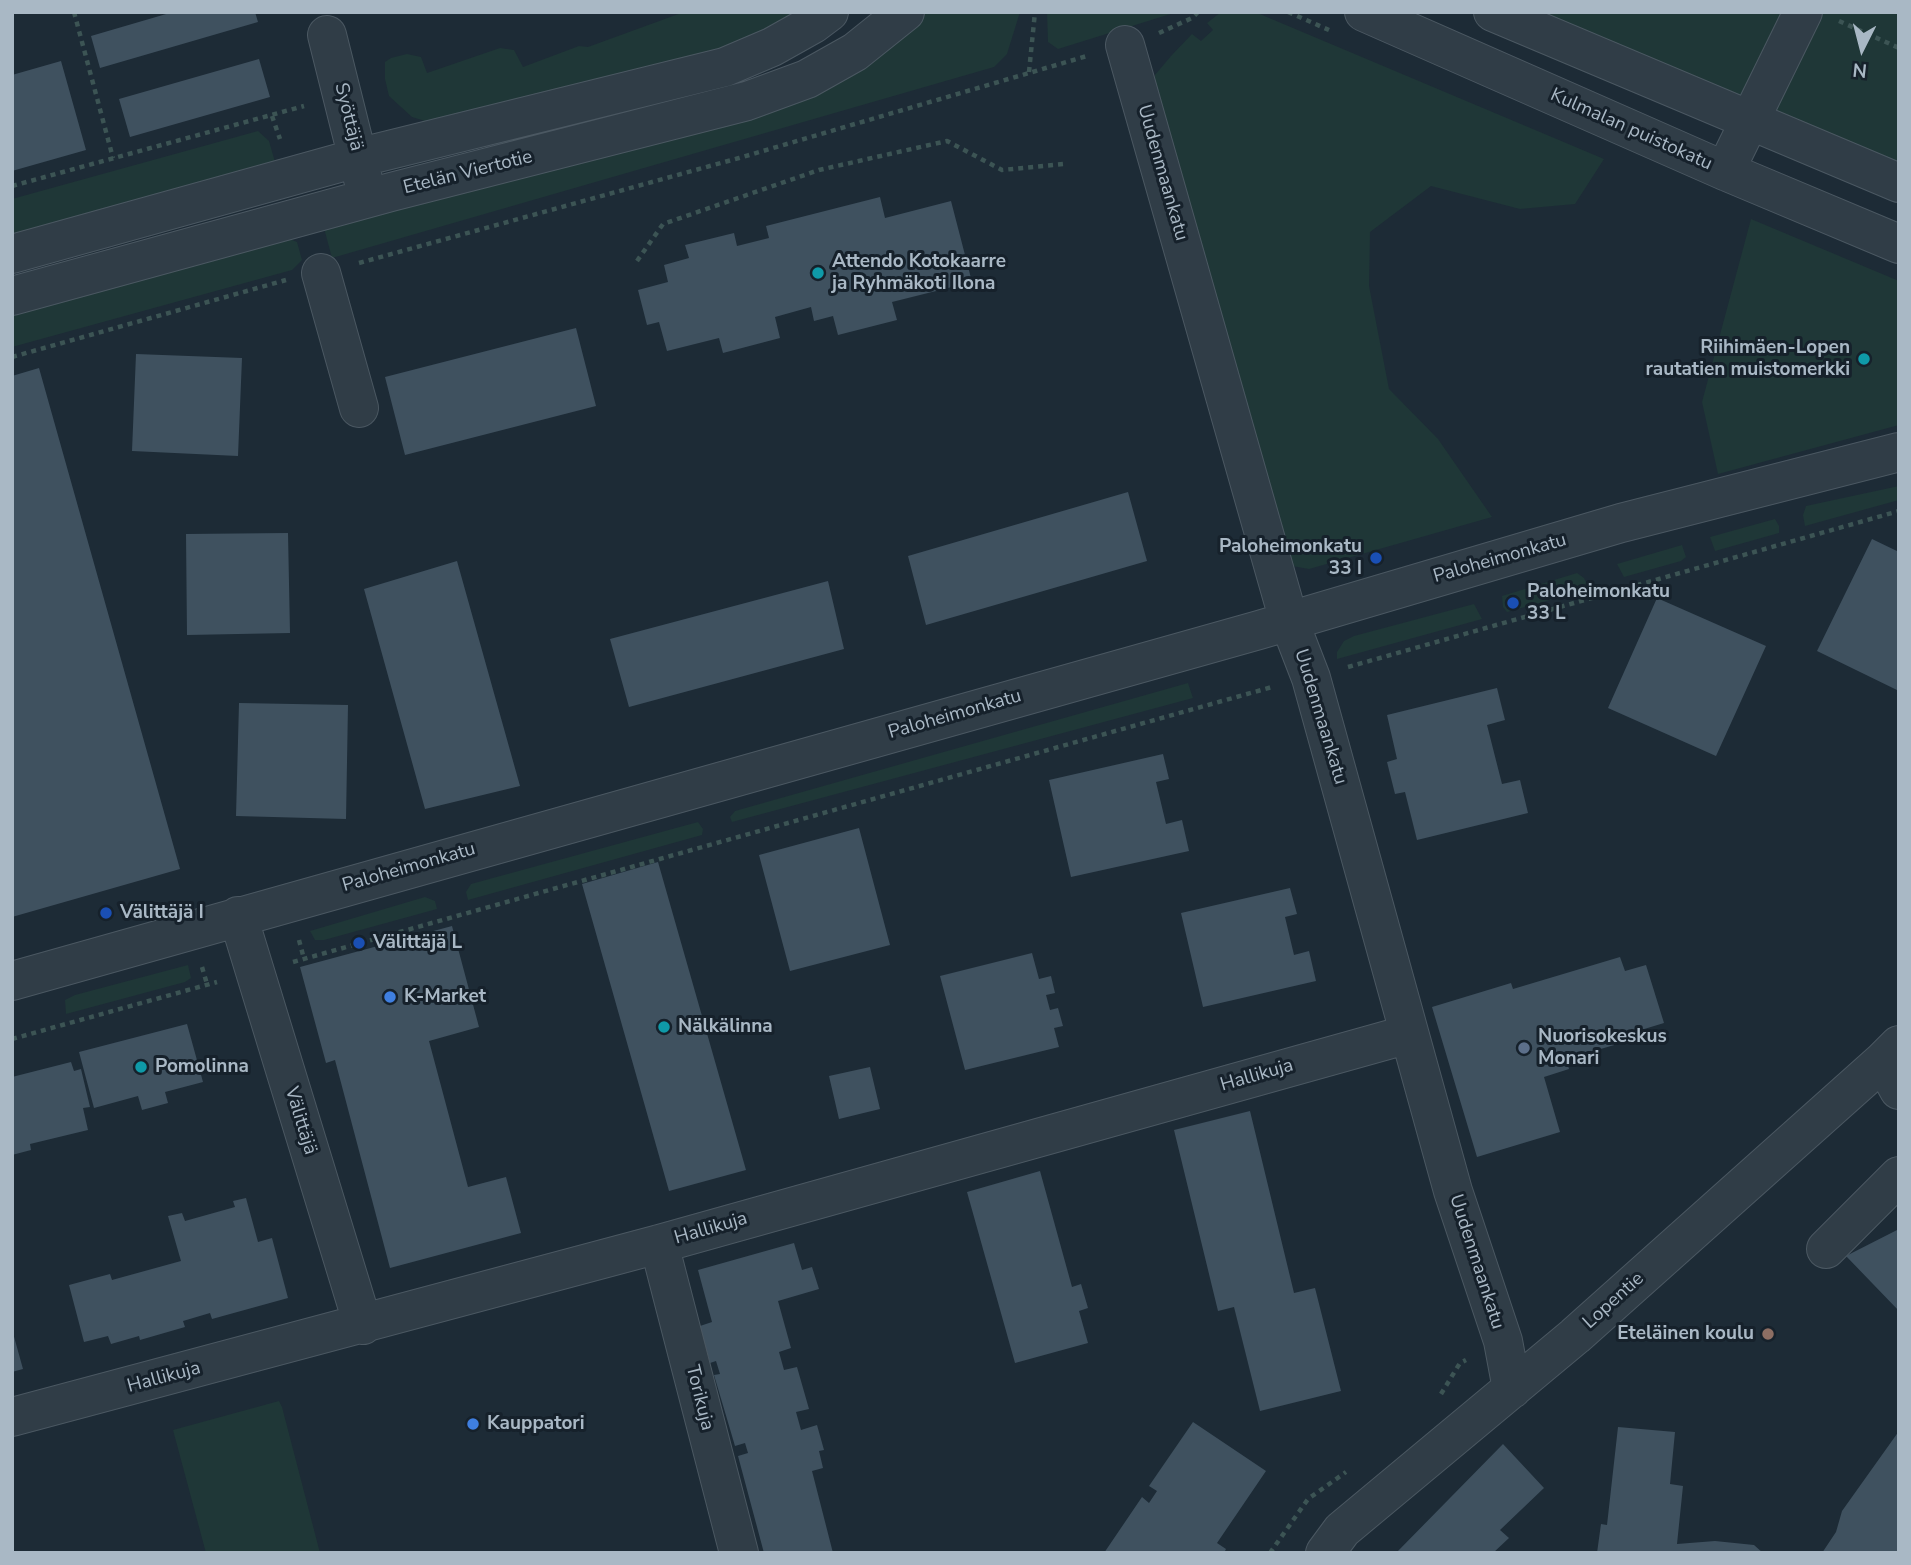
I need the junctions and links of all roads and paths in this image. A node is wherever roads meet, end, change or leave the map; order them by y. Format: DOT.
graph roads {
  1 [pos="74,12"];
  2 [pos="829,12"];
  3 [pos="905,12"];
  4 [pos="1035,12"];
  5 [pos="1364,12"];
  6 [pos="1493,12"];
  7 [pos="1816,15"];
  8 [pos="327,35"];
  9 [pos="1125,46"];
  10 [pos="1899,48"];
  11 [pos="1029,72"];
  12 [pos="342,94"];
  13 [pos="1749,119"];
  14 [pos="113,158"];
  15 [pos="357,158"];
  16 [pos="1063,164"];
  17 [pos="1724,170"];
  18 [pos="1899,183"];
  19 [pos="12,186"];
  20 [pos="368,199"];
  21 [pos="1899,244"];
  22 [pos="12,254"];
  23 [pos="637,261"];
  24 [pos="321,274"];
  25 [pos="12,296"];
  26 [pos="12,357"];
  27 [pos="359,408"];
  28 [pos="1899,452"];
  29 [pos="1899,511"];
  30 [pos="1289,621"];
  31 [pos="1311,678"];
  32 [pos="238,916"];
  33 [pos="254,972"];
  34 [pos="12,981"];
  35 [pos="1409,1034"];
  36 [pos="12,1039"];
  37 [pos="1894,1065"];
  38 [pos="1899,1176"];
  39 [pos="659,1244"];
  40 [pos="1826,1249"];
  41 [pos="363,1325"];
  42 [pos="1512,1389"];
  43 [pos="12,1418"];
  44 [pos="739,1553"];
  45 [pos="1325,1553"];
  1 -- 14 [label="path"];
  2 -- 15 [label="street"];
  3 -- 20 [label="street, Etelän Viertotie"];
  4 -- 11 [label="path"];
  5 -- 17 [label="street, Kulmalan puistokatu"];
  6 -- 13 [label="street"];
  7 -- 10 [label="path"];
  7 -- 13 [label="street"];
  8 -- 12 [label="street, Syöttäjä"];
  9 -- 11 [label="path"];
  9 -- 30 [label="street, Uudenmaankatu"];
  11 -- 24 [label="path"];
  12 -- 14 [label="path"];
  12 -- 15 [label="street, Syöttäjä"];
  13 -- 17 [label="street"];
  13 -- 18 [label="street"];
  14 -- 19 [label="path"];
  15 -- 20 [label="street, Syöttäjä"];
  15 -- 22 [label="street"];
  16 -- 23 [label="path"];
  17 -- 21 [label="street, Kulmalan puistokatu"];
  20 -- 25 [label="street, Etelän Viertotie"];
  24 -- 26 [label="path"];
  24 -- 27 [label="street"];
  28 -- 30 [label="street, Paloheimonkatu"];
  29 -- 31 [label="path"];
  30 -- 31 [label="street, Uudenmaankatu"];
  30 -- 32 [label="street, Paloheimonkatu"];
  31 -- 33 [label="path"];
  31 -- 35 [label="street, Uudenmaankatu"];
  32 -- 33 [label="street, Välittäjä"];
  32 -- 34 [label="street, Paloheimonkatu"];
  33 -- 36 [label="path"];
  33 -- 41 [label="street, Välittäjä"];
  35 -- 39 [label="street, Hallikuja"];
  35 -- 42 [label="street, Uudenmaankatu"];
  37 -- 42 [label="street, Lopentie"];
  38 -- 40 [label="street"];
  39 -- 41 [label="street, Hallikuja"];
  39 -- 44 [label="street, Torikuja"];
  41 -- 43 [label="street, Hallikuja"];
  42 -- 45 [label="street, Lopentie"];
}
